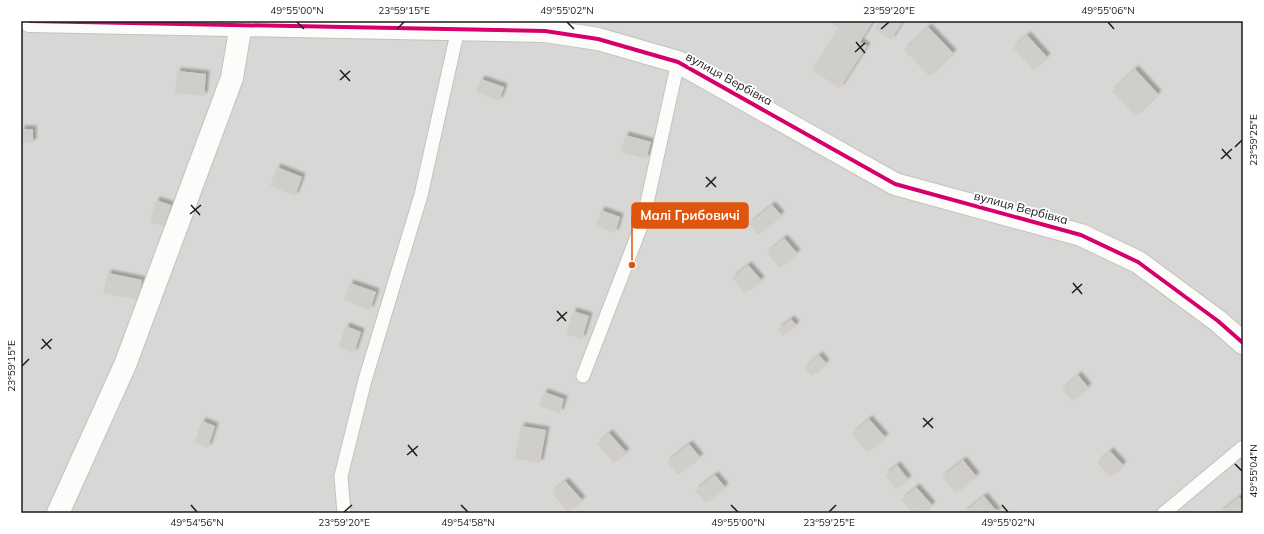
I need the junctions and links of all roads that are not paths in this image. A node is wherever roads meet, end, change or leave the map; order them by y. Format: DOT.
graph roads {
  1 [pos="30,21"];
  2 [pos="241,24"];
  3 [pos="458,29"];
  4 [pos="678,62"];
  5 [pos="1243,343"];
  6 [pos="583,376"];
  7 [pos="1243,448"];
  8 [pos="58,513"];
  9 [pos="344,513"];
  10 [pos="1164,513"];
  1 -- 2 [label="street, вулиця Вербівка"];
  2 -- 3 [label="street, вулиця Вербівка"];
  2 -- 8 [label="street"];
  3 -- 4 [label="street, вулиця Вербівка"];
  3 -- 9 [label="lane"];
  4 -- 5 [label="street, вулиця Вербівка"];
  4 -- 6 [label="lane"];
  7 -- 10 [label="lane"];
}
